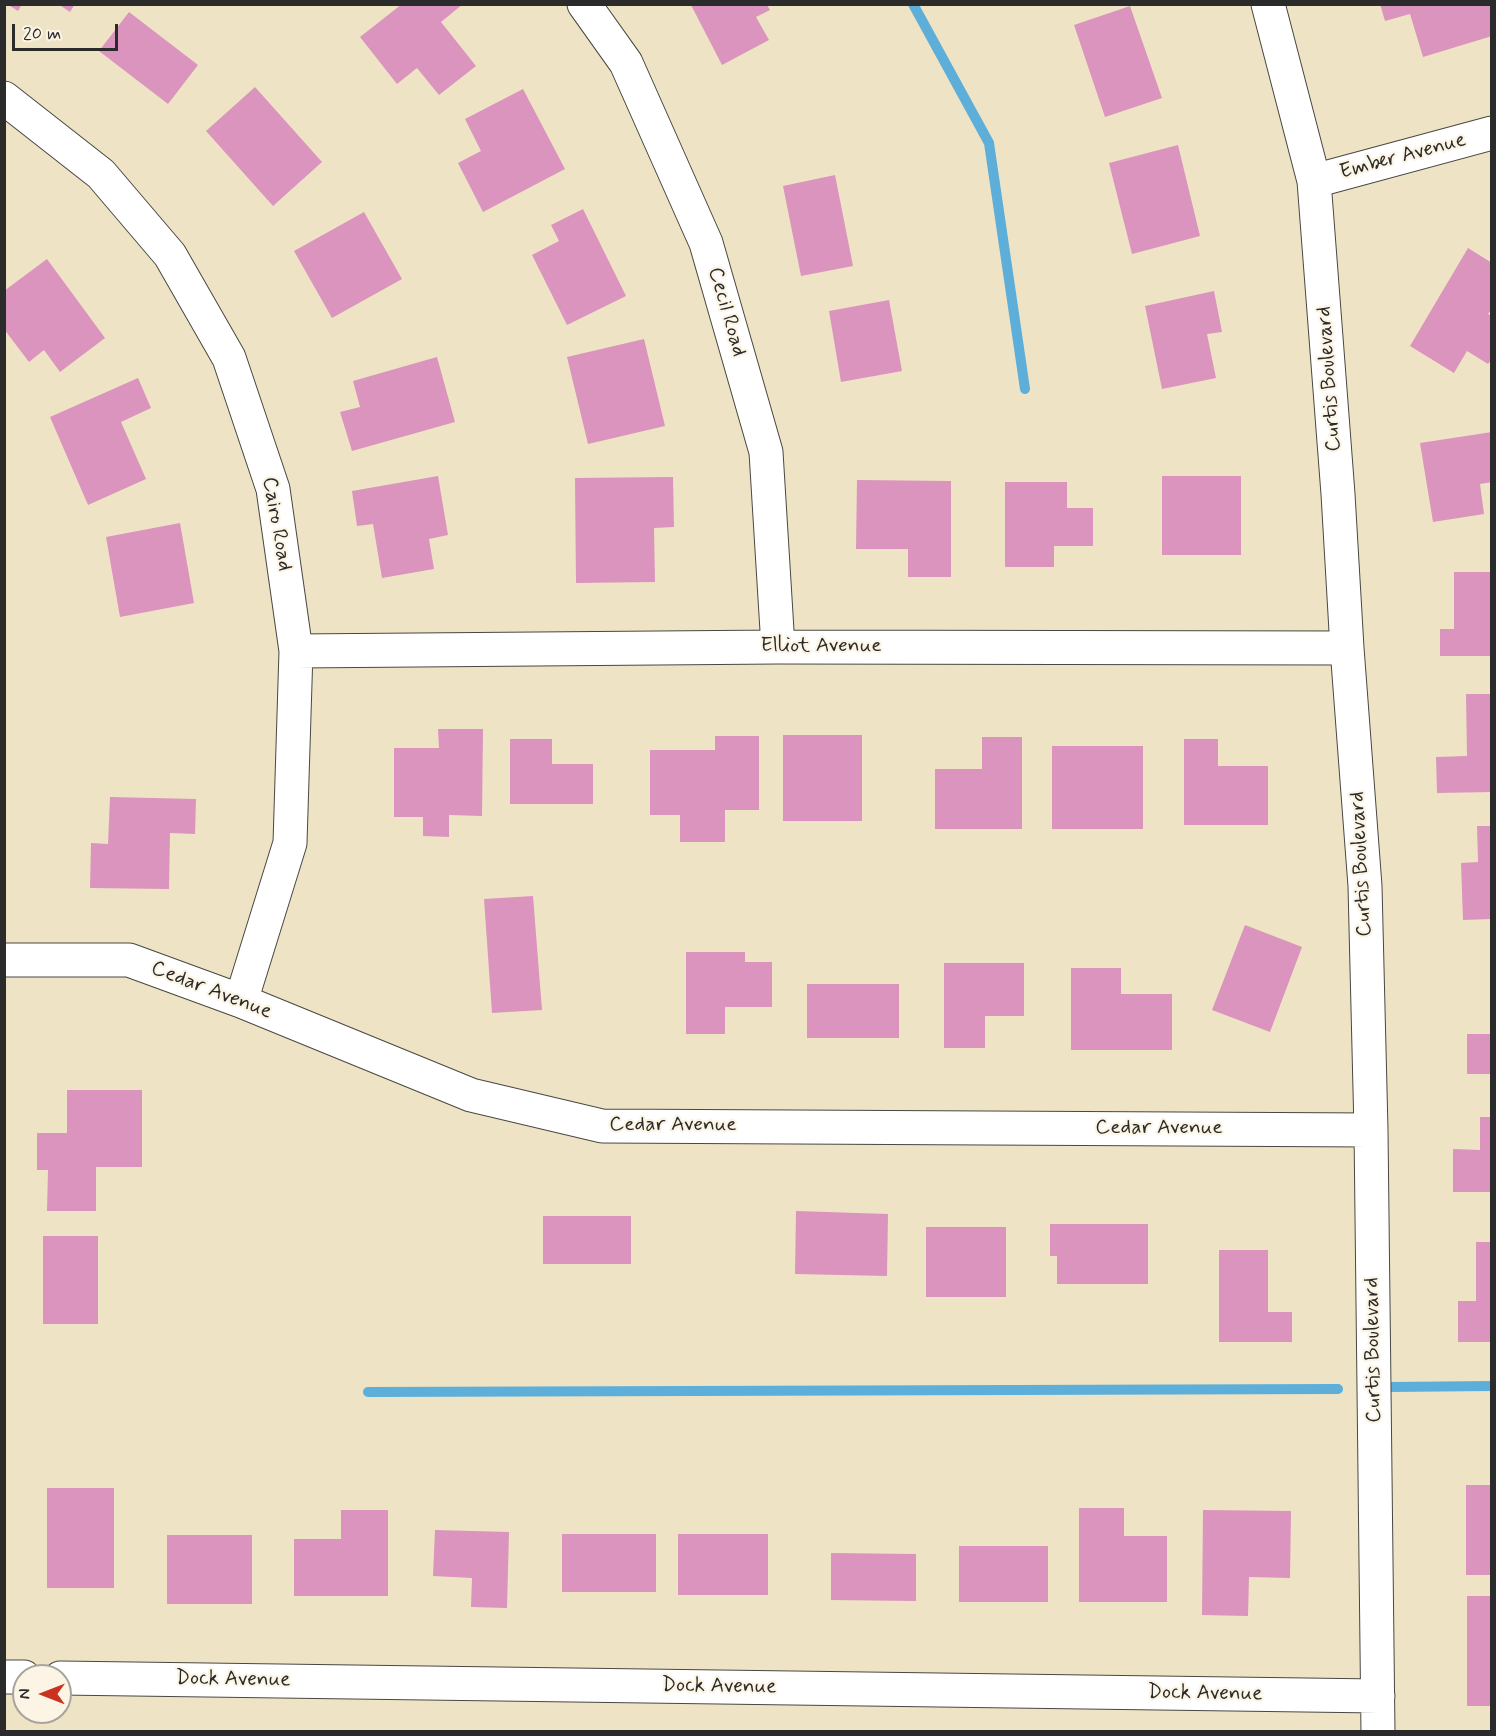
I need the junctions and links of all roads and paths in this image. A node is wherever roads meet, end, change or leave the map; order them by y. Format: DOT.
graph roads {
  1 [pos="584,4"];
  2 [pos="1268,4"];
  3 [pos="4,98"];
  4 [pos="1491,134"];
  5 [pos="1314,181"];
  6 [pos="778,647"];
  7 [pos="1347,648"];
  8 [pos="296,651"];
  9 [pos="4,960"];
  10 [pos="242,1001"];
  11 [pos="1371,1130"];
  12 [pos="72,1678"];
  13 [pos="1378,1696"];
  14 [pos="1378,1731"];
  1 -- 6 [label="street, Cecil Road"];
  2 -- 5 [label="street, Curtis Boulevard"];
  3 -- 8 [label="street, Cairo Road"];
  4 -- 5 [label="street, Ember Avenue"];
  5 -- 7 [label="street, Curtis Boulevard"];
  6 -- 7 [label="street, Elliot Avenue"];
  6 -- 8 [label="street, Elliot Avenue"];
  7 -- 11 [label="street, Curtis Boulevard"];
  8 -- 10 [label="street, Cairo Road"];
  9 -- 10 [label="street, Cedar Avenue"];
  10 -- 11 [label="street, Cedar Avenue"];
  11 -- 13 [label="street, Curtis Boulevard"];
  12 -- 13 [label="street, Dock Avenue"];
  13 -- 14 [label="street, Curtis Boulevard"];
}
